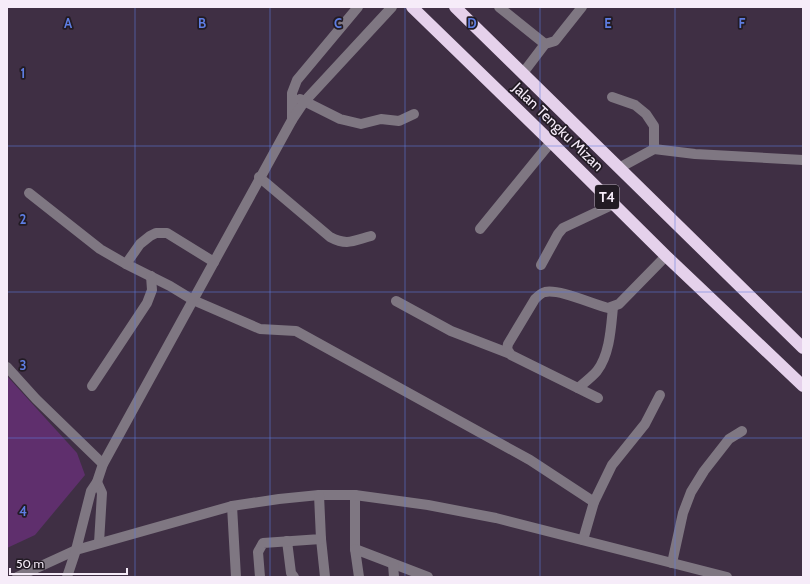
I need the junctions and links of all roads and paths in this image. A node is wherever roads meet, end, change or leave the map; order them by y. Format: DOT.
graph roads {
  1 [pos="358,7"];
  2 [pos="392,7"];
  3 [pos="412,7"];
  4 [pos="455,7"];
  5 [pos="499,7"];
  6 [pos="582,7"];
  7 [pos="545,44"];
  8 [pos="523,73"];
  9 [pos="292,93"];
  10 [pos="612,97"];
  11 [pos="304,102"];
  12 [pos="414,114"];
  13 [pos="292,120"];
  14 [pos="551,142"];
  15 [pos="654,149"];
  16 [pos="803,160"];
  17 [pos="619,168"];
  18 [pos="259,177"];
  19 [pos="29,193"];
  20 [pos="614,204"];
  21 [pos="480,229"];
  22 [pos="371,236"];
  23 [pos="666,256"];
  24 [pos="214,262"];
  25 [pos="126,264"];
  26 [pos="541,265"];
  27 [pos="151,276"];
  28 [pos="193,300"];
  29 [pos="396,301"];
  30 [pos="613,307"];
  31 [pos="803,348"];
  32 [pos="508,353"];
  33 [pos="7,367"];
  34 [pos="92,386"];
  35 [pos="803,386"];
  36 [pos="578,388"];
  37 [pos="660,395"];
  38 [pos="598,398"];
  39 [pos="742,431"];
  40 [pos="103,464"];
  41 [pos="97,482"];
  42 [pos="319,495"];
  43 [pos="355,495"];
  44 [pos="594,502"];
  45 [pos="232,506"];
  46 [pos="321,539"];
  47 [pos="583,540"];
  48 [pos="287,541"];
  49 [pos="99,543"];
  50 [pos="355,549"];
  51 [pos="76,550"];
  52 [pos="672,563"];
  53 [pos="393,564"];
  54 [pos="16,577"];
  55 [pos="67,577"];
  56 [pos="236,577"];
  57 [pos="260,577"];
  58 [pos="294,577"];
  59 [pos="325,577"];
  60 [pos="359,577"];
  61 [pos="394,577"];
  62 [pos="428,577"];
  63 [pos="727,577"];
  1 -- 9 [label="street"];
  2 -- 11 [label="street"];
  3 -- 14 [label="highway, Jalan Tengku Mizan / T4"];
  4 -- 8 [label="highway, Jalan Tengku Mizan / T4"];
  5 -- 7 [label="street"];
  6 -- 7 [label="street"];
  7 -- 8 [label="street"];
  8 -- 17 [label="highway, Jalan Tengku Mizan / T4"];
  9 -- 11 [label="street"];
  9 -- 13 [label="street"];
  10 -- 15 [label="street"];
  11 -- 12 [label="street"];
  11 -- 13 [label="street"];
  13 -- 18 [label="street"];
  14 -- 20 [label="highway, Jalan Tengku Mizan / T4"];
  14 -- 21 [label="street"];
  15 -- 16 [label="street"];
  15 -- 17 [label="street"];
  17 -- 31 [label="highway, Jalan Tengku Mizan / T4"];
  18 -- 22 [label="street"];
  18 -- 24 [label="street"];
  19 -- 25 [label="street"];
  20 -- 23 [label="highway, Jalan Tengku Mizan / T4"];
  20 -- 26 [label="street"];
  23 -- 30 [label="street"];
  23 -- 35 [label="highway, Jalan Tengku Mizan / T4"];
  24 -- 25 [label="street"];
  24 -- 28 [label="street"];
  25 -- 27 [label="street"];
  27 -- 28 [label="street"];
  27 -- 34 [label="street"];
  28 -- 40 [label="street"];
  28 -- 44 [label="street"];
  29 -- 32 [label="street"];
  30 -- 32 [label="street"];
  30 -- 36 [label="street"];
  32 -- 36 [label="street"];
  33 -- 40 [label="street"];
  36 -- 38 [label="street"];
  37 -- 44 [label="street"];
  39 -- 52 [label="street"];
  40 -- 41 [label="street"];
  41 -- 49 [label="street"];
  41 -- 51 [label="street"];
  42 -- 43 [label="street"];
  42 -- 45 [label="street"];
  42 -- 46 [label="street"];
  43 -- 47 [label="street"];
  43 -- 50 [label="street"];
  44 -- 47 [label="street"];
  45 -- 49 [label="street"];
  45 -- 56 [label="street"];
  46 -- 48 [label="street"];
  46 -- 59 [label="street"];
  47 -- 52 [label="street"];
  48 -- 57 [label="street"];
  48 -- 58 [label="street"];
  49 -- 51 [label="street"];
  50 -- 53 [label="street"];
  50 -- 60 [label="street"];
  51 -- 54 [label="street"];
  51 -- 55 [label="street"];
  52 -- 63 [label="street"];
  53 -- 61 [label="street"];
  53 -- 62 [label="street"];
}
